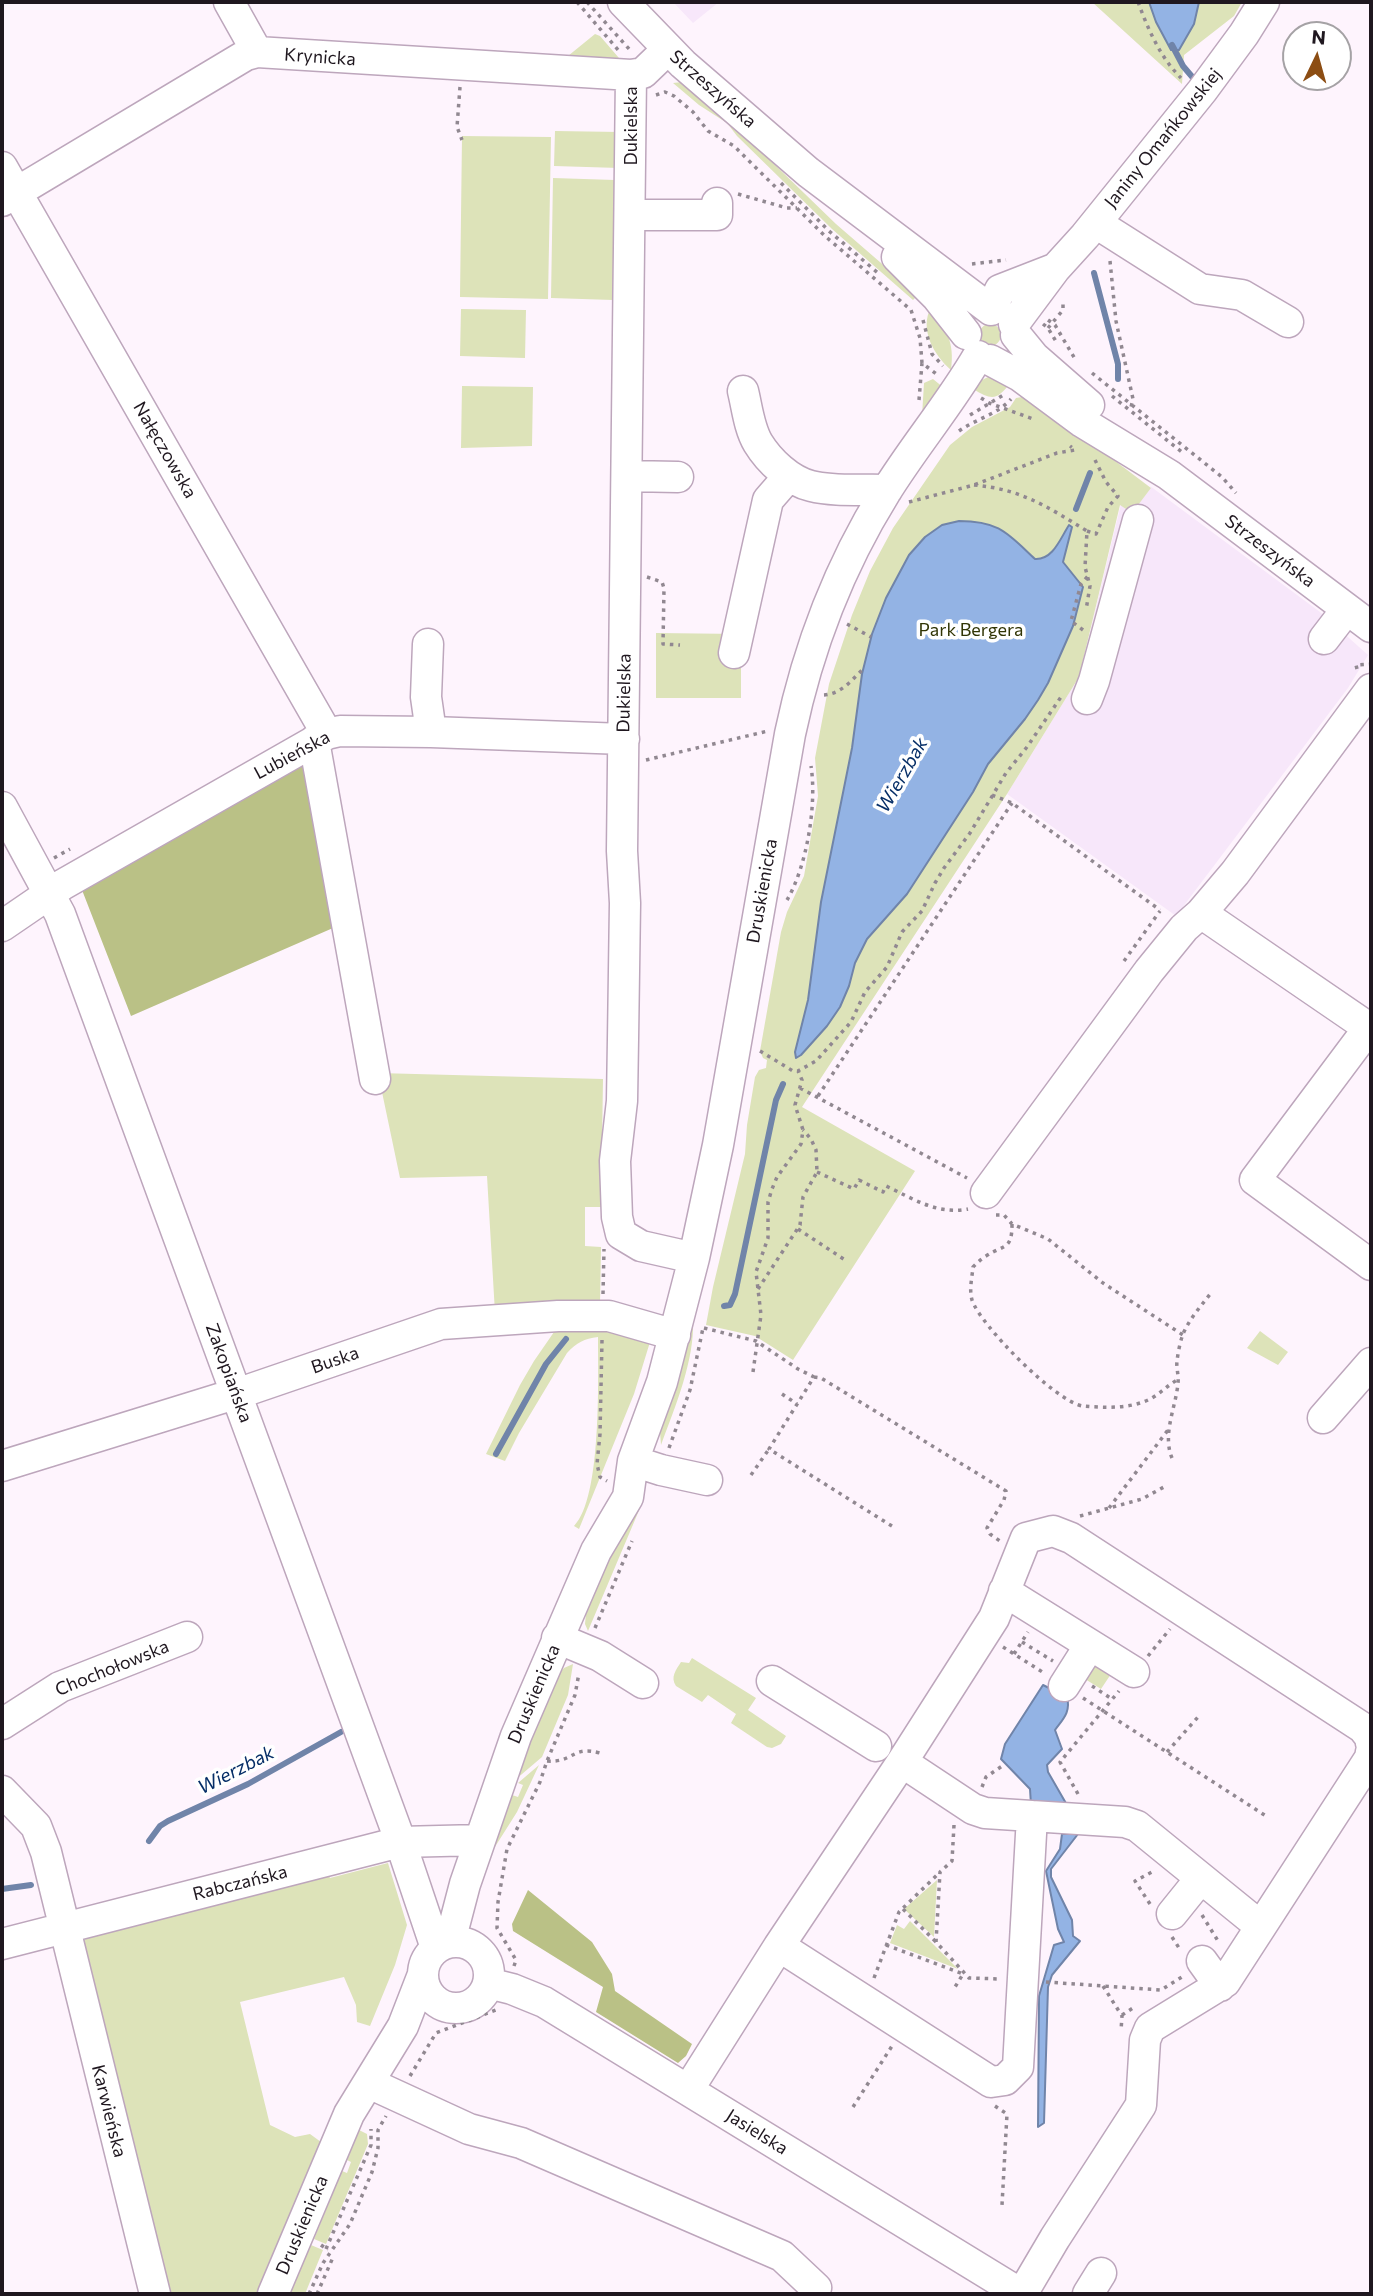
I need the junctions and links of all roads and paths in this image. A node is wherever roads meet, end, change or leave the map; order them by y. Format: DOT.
graph roads {
  1 [pos="229,2"];
  2 [pos="587,2"];
  3 [pos="623,2"];
  4 [pos="1138,2"];
  5 [pos="1264,2"];
  6 [pos="257,52"];
  7 [pos="655,74"];
  8 [pos="1182,79"];
  9 [pos="460,81"];
  10 [pos="651,100"];
  11 [pos="463,140"];
  12 [pos="808,172"];
  13 [pos="776,178"];
  14 [pos="7,186"];
  15 [pos="717,203"];
  16 [pos="797,208"];
  17 [pos="630,220"];
  18 [pos="1096,223"];
  19 [pos="1110,258"];
  20 [pos="887,281"];
  21 [pos="896,289"];
  22 [pos="915,306"];
  23 [pos="922,312"];
  24 [pos="1289,322"];
  25 [pos="1015,323"];
  26 [pos="978,350"];
  27 [pos="1077,360"];
  28 [pos="1073,365"];
  29 [pos="1086,368"];
  30 [pos="1034,369"];
  31 [pos="1082,372"];
  32 [pos="743,391"];
  33 [pos="963,395"];
  34 [pos="989,403"];
  35 [pos="1132,405"];
  36 [pos="1004,407"];
  37 [pos="1130,411"];
  38 [pos="1043,423"];
  39 [pos="957,426"];
  40 [pos="951,430"];
  41 [pos="956,434"];
  42 [pos="1066,442"];
  43 [pos="1075,450"];
  44 [pos="1082,452"];
  45 [pos="1089,454"];
  46 [pos="627,476"];
  47 [pos="678,477"];
  48 [pos="788,477"];
  49 [pos="974,485"];
  50 [pos="899,492"];
  51 [pos="1234,509"];
  52 [pos="1138,520"];
  53 [pos="1087,531"];
  54 [pos="1088,576"];
  55 [pos="626,580"];
  56 [pos="1347,609"];
  57 [pos="849,613"];
  58 [pos="1371,627"];
  59 [pos="1083,630"];
  60 [pos="871,637"];
  61 [pos="1324,639"];
  62 [pos="1080,640"];
  63 [pos="428,643"];
  64 [pos="680,645"];
  65 [pos="734,653"];
  66 [pos="863,669"];
  67 [pos="826,685"];
  68 [pos="1371,689"];
  69 [pos="1077,694"];
  70 [pos="824,695"];
  71 [pos="822,707"];
  72 [pos="431,732"];
  73 [pos="764,732"];
  74 [pos="321,738"];
  75 [pos="623,750"];
  76 [pos="809,757"];
  77 [pos="992,795"];
  78 [pos="1012,803"];
  79 [pos="2,807"];
  80 [pos="70,849"];
  81 [pos="50,860"];
  82 [pos="51,893"];
  83 [pos="781,910"];
  84 [pos="1192,920"];
  85 [pos="2,926"];
  86 [pos="1370,1026"];
  87 [pos="754,1048"];
  88 [pos="798,1071"];
  89 [pos="375,1079"];
  90 [pos="800,1088"];
  91 [pos="818,1096"];
  92 [pos="803,1130"];
  93 [pos="817,1172"];
  94 [pos="986,1200"];
  95 [pos="1012,1224"];
  96 [pos="798,1228"];
  97 [pos="604,1243"];
  98 [pos="694,1258"];
  99 [pos="845,1260"];
  100 [pos="1371,1265"];
  101 [pos="759,1293"];
  102 [pos="1211,1293"];
  103 [pos="602,1316"];
  104 [pos="689,1331"];
  105 [pos="1183,1335"];
  106 [pos="756,1341"];
  107 [pos="1371,1363"];
  108 [pos="752,1372"];
  109 [pos="814,1377"];
  110 [pos="1179,1379"];
  111 [pos="236,1393"];
  112 [pos="782,1394"];
  113 [pos="797,1404"];
  114 [pos="1324,1418"];
  115 [pos="1169,1429"];
  116 [pos="769,1449"];
  117 [pos="1172,1458"];
  118 [pos="2,1466"];
  119 [pos="624,1473"];
  120 [pos="751,1475"];
  121 [pos="707,1480"];
  122 [pos="1164,1487"];
  123 [pos="1109,1508"];
  124 [pos="895,1528"];
  125 [pos="1052,1531"];
  126 [pos="633,1541"];
  127 [pos="1019,1553"];
  128 [pos="1004,1591"];
  129 [pos="1184,1612"];
  130 [pos="592,1636"];
  131 [pos="187,1637"];
  132 [pos="557,1638"];
  133 [pos="981,1638"];
  134 [pos="1090,1645"];
  135 [pos="581,1664"];
  136 [pos="1134,1672"];
  137 [pos="772,1681"];
  138 [pos="643,1683"];
  139 [pos="1064,1686"];
  140 [pos="1102,1711"];
  141 [pos="1198,1717"];
  142 [pos="2,1724"];
  143 [pos="1371,1743"];
  144 [pos="876,1746"];
  145 [pos="1167,1752"];
  146 [pos="1371,1752"];
  147 [pos="600,1753"];
  148 [pos="547,1761"];
  149 [pos="902,1762"];
  150 [pos="2,1791"];
  151 [pos="960,1801"];
  152 [pos="1032,1816"];
  153 [pos="1266,1816"];
  154 [pos="1087,1819"];
  155 [pos="480,1840"];
  156 [pos="400,1842"];
  157 [pos="940,1872"];
  158 [pos="1200,1878"];
  159 [pos="902,1909"];
  160 [pos="1186,1912"];
  161 [pos="1260,1926"];
  162 [pos="65,1928"];
  163 [pos="936,1942"];
  164 [pos="2,1944"];
  165 [pos="887,1945"];
  166 [pos="441,1946"];
  167 [pos="779,1946"];
  168 [pos="1211,1952"];
  169 [pos="481,1953"];
  170 [pos="963,1974"];
  171 [pos="422,1977"];
  172 [pos="1028,1981"];
  173 [pos="1068,1983"];
  174 [pos="498,1985"];
  175 [pos="1103,1986"];
  176 [pos="1220,1986"];
  177 [pos="955,1987"];
  178 [pos="861,2000"];
  179 [pos="448,2007"];
  180 [pos="895,2042"];
  181 [pos="1120,2043"];
  182 [pos="393,2046"];
  183 [pos="369,2083"];
  184 [pos="688,2090"];
  185 [pos="398,2096"];
  186 [pos="986,2101"];
  187 [pos="853,2107"];
  188 [pos="371,2129"];
  189 [pos="1002,2205"];
  190 [pos="326,2249"];
  191 [pos="334,2255"];
  192 [pos="155,2294"];
  193 [pos="273,2294"];
  194 [pos="309,2294"];
  195 [pos="317,2294"];
  196 [pos="814,2294"];
  197 [pos="1021,2294"];
  1 -- 6 [label="street"];
  2 -- 7 [label="path"];
  3 -- 7 [label="street, Strzeszyńska"];
  4 -- 8 [label="path"];
  5 -- 18 [label="street, Janiny Omańkowskiej"];
  6 -- 7 [label="street, Krynicka"];
  6 -- 14 [label="street"];
  7 -- 12 [label="street, Strzeszyńska"];
  7 -- 17 [label="street, Dukielska"];
  9 -- 11 [label="path"];
  10 -- 16 [label="path"];
  12 -- 25 [label="street, Strzeszyńska"];
  12 -- 26 [label="street, Strzeszyńska"];
  13 -- 20 [label="path"];
  14 -- 74 [label="street, Nałęczowska"];
  15 -- 16 [label="path"];
  15 -- 17 [label="street"];
  16 -- 33 [label="path"];
  17 -- 46 [label="street, Dukielska"];
  18 -- 24 [label="street"];
  18 -- 25 [label="street, Janiny Omańkowskiej"];
  19 -- 35 [label="path"];
  21 -- 22 [label="path"];
  23 -- 33 [label="path"];
  25 -- 26 [label="street"];
  25 -- 26 [label="street"];
  25 -- 30 [label="street, Strzeszyńska"];
  25 -- 30 [label="path"];
  26 -- 30 [label="street, Strzeszyńska"];
  26 -- 33 [label="street, Druskienicka"];
  27 -- 30 [label="path"];
  28 -- 30 [label="path"];
  29 -- 35 [label="path"];
  30 -- 34 [label="path"];
  30 -- 36 [label="path"];
  30 -- 51 [label="street, Strzeszyńska"];
  31 -- 37 [label="path"];
  32 -- 48 [label="street"];
  33 -- 34 [label="path"];
  33 -- 34 [label="path"];
  33 -- 50 [label="street, Druskienicka"];
  34 -- 36 [label="path"];
  35 -- 37 [label="path"];
  35 -- 51 [label="path"];
  36 -- 38 [label="path"];
  36 -- 41 [label="path"];
  37 -- 51 [label="path"];
  39 -- 40 [label="path"];
  42 -- 43 [label="path"];
  43 -- 44 [label="path"];
  43 -- 49 [label="path"];
  45 -- 53 [label="path"];
  46 -- 47 [label="street"];
  46 -- 55 [label="street, Dukielska"];
  48 -- 50 [label="street"];
  48 -- 65 [label="street"];
  49 -- 50 [label="path"];
  49 -- 53 [label="path"];
  50 -- 98 [label="street, Druskienicka"];
  51 -- 56 [label="street, Strzeszyńska"];
  52 -- 69 [label="street"];
  53 -- 54 [label="path"];
  54 -- 59 [label="path"];
  54 -- 59 [label="path"];
  55 -- 64 [label="path"];
  55 -- 75 [label="street, Dukielska"];
  56 -- 58 [label="street, Strzeszyńska"];
  56 -- 61 [label="street"];
  57 -- 60 [label="path"];
  59 -- 62 [label="path"];
  63 -- 72 [label="street"];
  66 -- 70 [label="path"];
  67 -- 70 [label="path"];
  68 -- 84 [label="street"];
  69 -- 77 [label="path"];
  70 -- 71 [label="path"];
  72 -- 74 [label="street, Lubieńska"];
  72 -- 75 [label="street, Lubieńska"];
  73 -- 75 [label="path"];
  74 -- 82 [label="street, Lubieńska"];
  74 -- 89 [label="street, Nałęczowska"];
  75 -- 98 [label="street, Dukielska"];
  76 -- 83 [label="path"];
  77 -- 78 [label="path"];
  77 -- 88 [label="path"];
  78 -- 84 [label="path"];
  78 -- 91 [label="path"];
  79 -- 82 [label="street, Zakopiańska"];
  80 -- 81 [label="path"];
  82 -- 85 [label="street, Lubieńska"];
  82 -- 111 [label="street, Zakopiańska"];
  84 -- 86 [label="street"];
  84 -- 94 [label="street"];
  86 -- 100 [label="street"];
  87 -- 88 [label="path"];
  88 -- 90 [label="path"];
  90 -- 91 [label="path"];
  90 -- 92 [label="path"];
  91 -- 94 [label="path"];
  92 -- 93 [label="path"];
  92 -- 101 [label="path"];
  93 -- 94 [label="path"];
  93 -- 96 [label="path"];
  94 -- 95 [label="path"];
  95 -- 105 [label="path"];
  95 -- 110 [label="path"];
  96 -- 99 [label="path"];
  96 -- 101 [label="path"];
  97 -- 103 [label="path"];
  98 -- 104 [label="street, Druskienicka"];
  101 -- 106 [label="path"];
  102 -- 105 [label="path"];
  103 -- 104 [label="street, Buska"];
  103 -- 111 [label="street, Buska"];
  103 -- 119 [label="path"];
  104 -- 106 [label="path"];
  104 -- 119 [label="street, Druskienicka"];
  105 -- 110 [label="path"];
  106 -- 108 [label="path"];
  106 -- 109 [label="path"];
  107 -- 114 [label="street"];
  109 -- 113 [label="path"];
  109 -- 127 [label="path"];
  110 -- 115 [label="path"];
  111 -- 118 [label="street, Buska"];
  111 -- 156 [label="street, Zakopiańska"];
  112 -- 113 [label="path"];
  113 -- 116 [label="path"];
  115 -- 117 [label="path"];
  115 -- 123 [label="path"];
  116 -- 120 [label="path"];
  116 -- 124 [label="path"];
  119 -- 121 [label="street"];
  119 -- 132 [label="street, Druskienicka"];
  122 -- 123 [label="path"];
  123 -- 125 [label="path"];
  125 -- 127 [label="street"];
  125 -- 129 [label="street"];
  126 -- 130 [label="path"];
  127 -- 128 [label="street"];
  128 -- 133 [label="street"];
  128 -- 134 [label="street"];
  129 -- 136 [label="path"];
  129 -- 143 [label="street"];
  131 -- 142 [label="street, Chochołowska"];
  132 -- 138 [label="street"];
  132 -- 155 [label="street, Druskienicka"];
  133 -- 139 [label="path"];
  133 -- 149 [label="street"];
  134 -- 136 [label="street"];
  134 -- 139 [label="street"];
  135 -- 148 [label="path"];
  136 -- 140 [label="path"];
  137 -- 144 [label="street"];
  139 -- 140 [label="path"];
  140 -- 145 [label="path"];
  140 -- 154 [label="path"];
  141 -- 145 [label="path"];
  145 -- 153 [label="path"];
  146 -- 161 [label="street"];
  147 -- 148 [label="path"];
  148 -- 174 [label="path"];
  149 -- 151 [label="street"];
  149 -- 167 [label="street"];
  150 -- 162 [label="street, Karwieńska"];
  151 -- 152 [label="street"];
  151 -- 157 [label="path"];
  152 -- 154 [label="street"];
  152 -- 172 [label="street"];
  154 -- 158 [label="street"];
  155 -- 156 [label="street, Rabczańska"];
  155 -- 166 [label="street, Druskienicka"];
  155 -- 169 [label="street, Druskienicka"];
  156 -- 162 [label="street, Rabczańska"];
  156 -- 166 [label="street, Zakopiańska"];
  157 -- 159 [label="path"];
  157 -- 163 [label="path"];
  158 -- 160 [label="street"];
  158 -- 161 [label="street"];
  159 -- 163 [label="path"];
  159 -- 165 [label="path"];
  160 -- 168 [label="path"];
  161 -- 176 [label="street"];
  162 -- 164 [label="street, Rabczańska"];
  162 -- 192 [label="street, Karwieńska"];
  163 -- 170 [label="path"];
  165 -- 170 [label="path"];
  165 -- 178 [label="path"];
  166 -- 169 [label="street"];
  166 -- 171 [label="street"];
  167 -- 178 [label="street"];
  167 -- 184 [label="street"];
  168 -- 176 [label="street"];
  169 -- 174 [label="street"];
  170 -- 172 [label="path"];
  170 -- 177 [label="path"];
  171 -- 179 [label="street"];
  171 -- 182 [label="street, Druskienicka"];
  172 -- 173 [label="path"];
  172 -- 178 [label="street"];
  174 -- 179 [label="street"];
  174 -- 184 [label="street, Jasielska"];
  174 -- 185 [label="path"];
  175 -- 181 [label="path"];
  176 -- 197 [label="street"];
  179 -- 182 [label="street, Druskienicka"];
  180 -- 187 [label="path"];
  182 -- 183 [label="street, Druskienicka"];
  183 -- 185 [label="street"];
  183 -- 193 [label="street, Druskienicka"];
  184 -- 197 [label="street, Jasielska"];
  185 -- 194 [label="path"];
  185 -- 196 [label="street"];
  186 -- 189 [label="path"];
  188 -- 190 [label="path"];
  191 -- 195 [label="path"];
}
